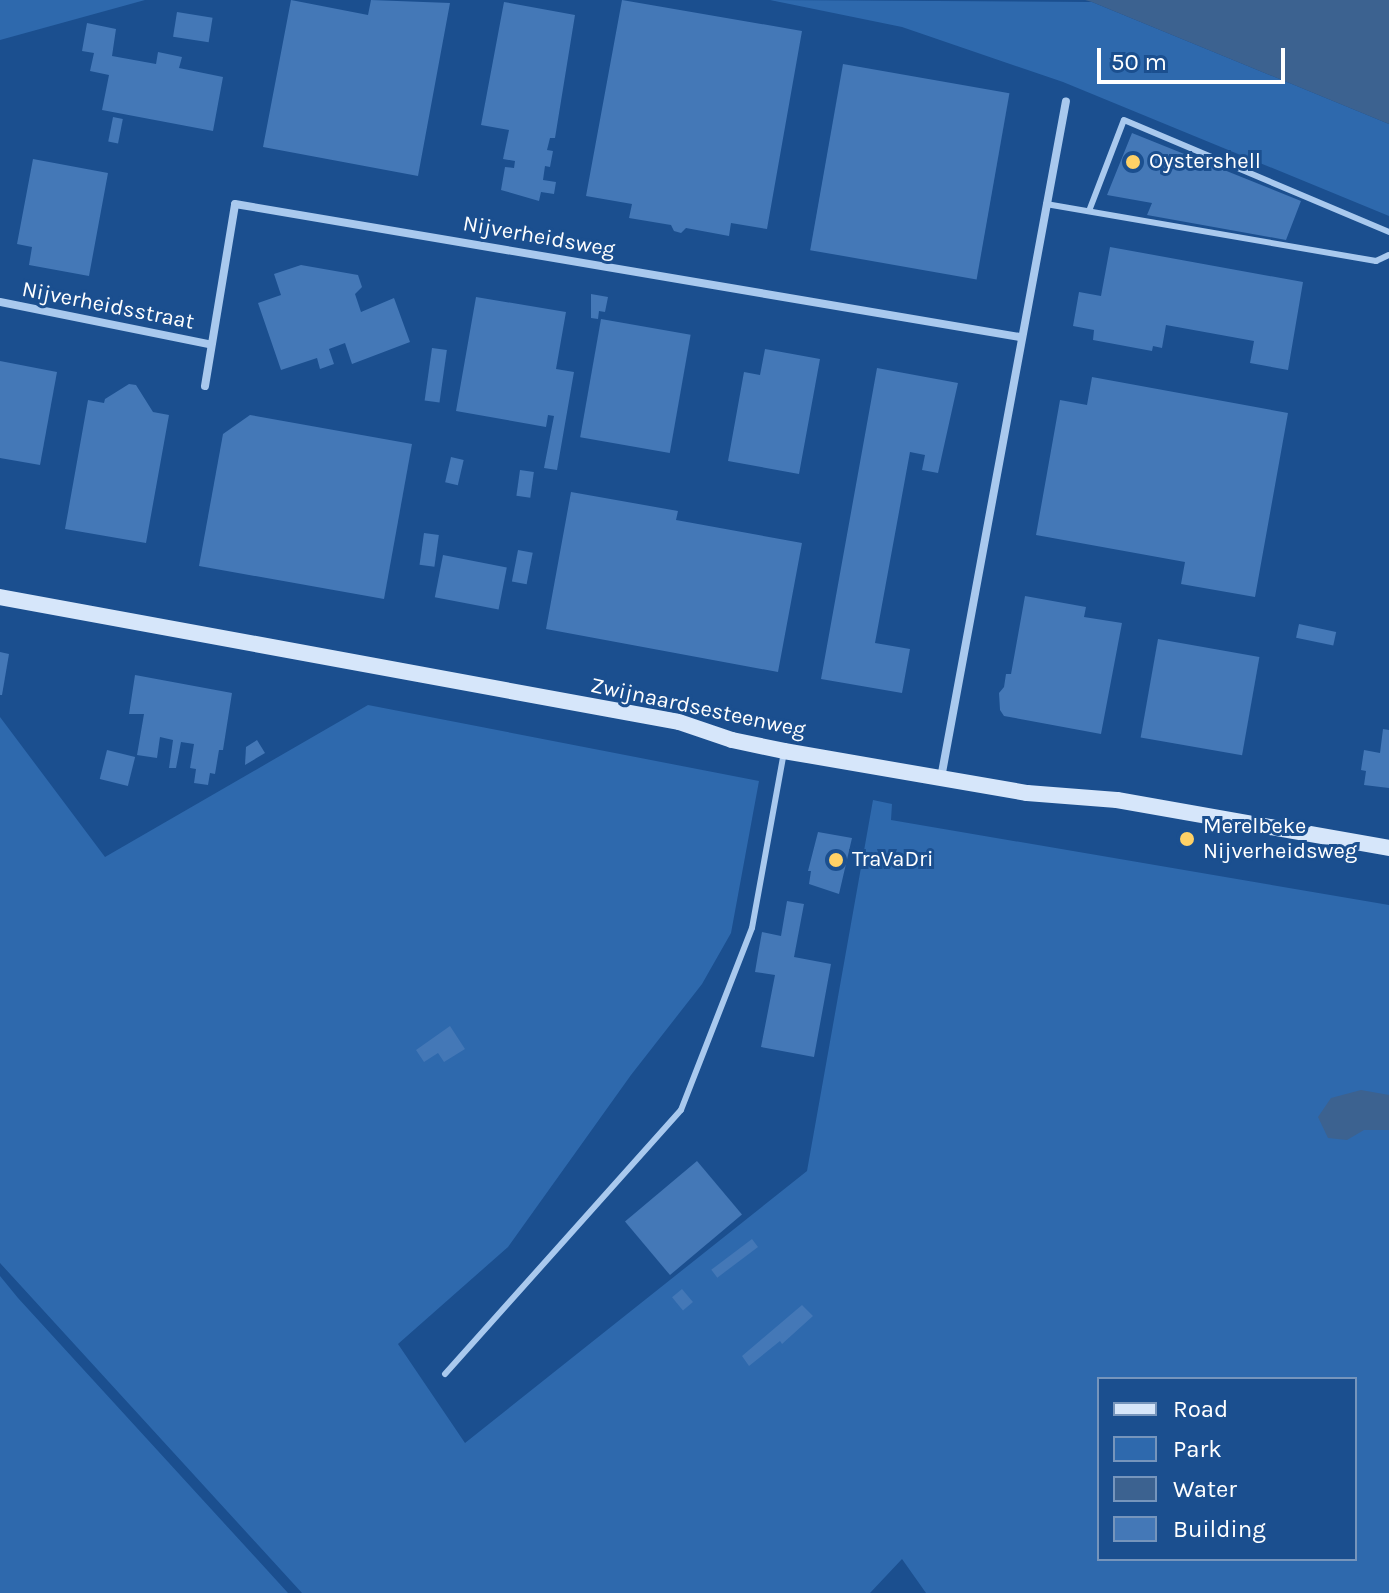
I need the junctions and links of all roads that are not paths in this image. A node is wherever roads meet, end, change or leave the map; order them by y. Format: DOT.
graph roads {
  1 [pos="1066,101"];
  2 [pos="1046,204"];
  3 [pos="1089,211"];
  4 [pos="1389,232"];
  5 [pos="1389,255"];
  6 [pos="0,302"];
  7 [pos="1020,337"];
  8 [pos="209,344"];
  9 [pos="205,386"];
  10 [pos="0,595"];
  11 [pos="784,751"];
  12 [pos="940,778"];
  13 [pos="1389,848"];
  14 [pos="445,1374"];
  1 -- 2 [label="street"];
  2 -- 3 [label="lane"];
  2 -- 7 [label="street"];
  3 -- 4 [label="lane"];
  3 -- 5 [label="lane"];
  6 -- 8 [label="street, Nijverheidsstraat"];
  7 -- 8 [label="street, Nijverheidsweg"];
  7 -- 12 [label="street"];
  8 -- 9 [label="street, Nijverheidsweg"];
  10 -- 11 [label="main road, Zwijnaardsesteenweg"];
  11 -- 12 [label="main road, Zwijnaardsesteenweg"];
  11 -- 14 [label="lane"];
  12 -- 13 [label="main road, Zwijnaardsesteenweg"];
}
